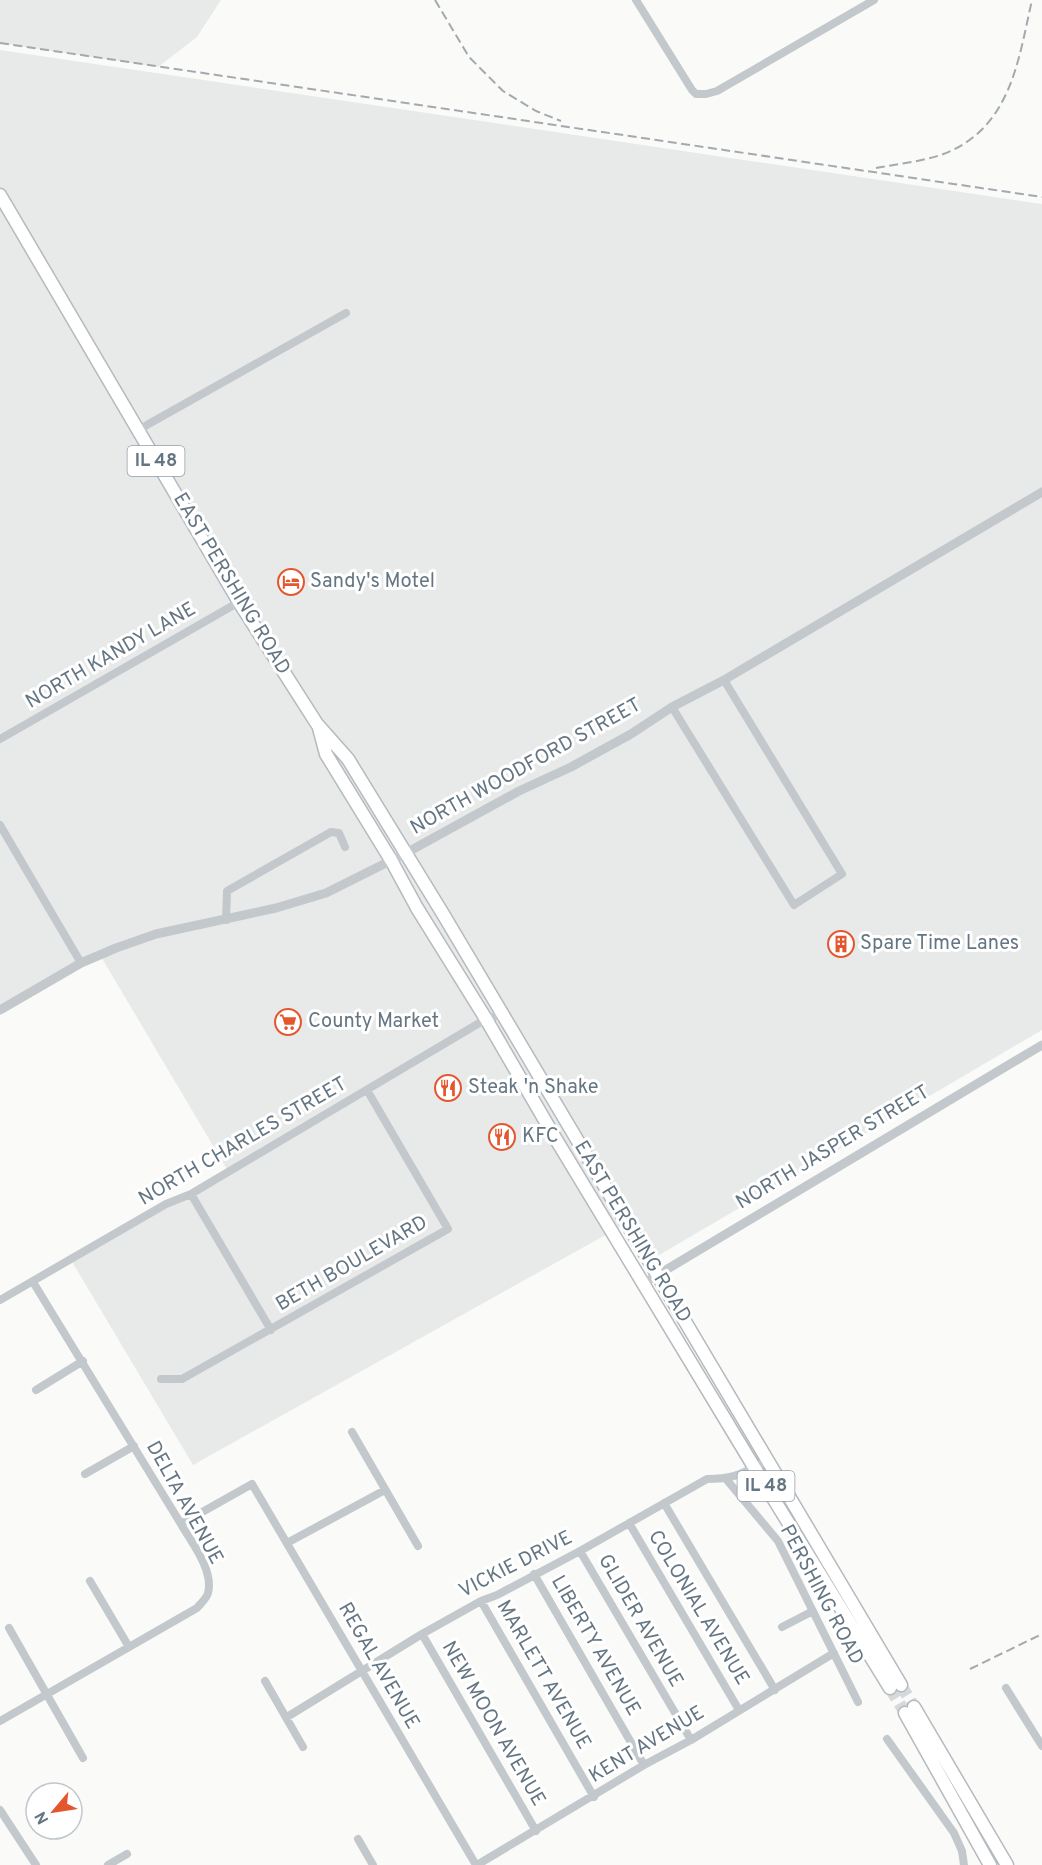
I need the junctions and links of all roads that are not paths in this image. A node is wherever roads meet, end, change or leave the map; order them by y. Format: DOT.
graph roads {
  1 [pos="636,0"];
  2 [pos="874,0"];
  3 [pos="0,195"];
  4 [pos="346,313"];
  5 [pos="138,430"];
  6 [pos="1042,492"];
  7 [pos="239,602"];
  8 [pos="724,680"];
  9 [pos="672,707"];
  10 [pos="317,724"];
  11 [pos="0,739"];
  12 [pos="0,825"];
  13 [pos="345,847"];
  14 [pos="406,853"];
  15 [pos="391,860"];
  16 [pos="226,920"];
  17 [pos="81,963"];
  18 [pos="0,1010"];
  19 [pos="503,1014"];
  20 [pos="486,1018"];
  21 [pos="1042,1045"];
  22 [pos="367,1090"];
  23 [pos="191,1194"];
  24 [pos="657,1275"];
  25 [pos="33,1282"];
  26 [pos="644,1283"];
  27 [pos="0,1300"];
  28 [pos="271,1330"];
  29 [pos="83,1361"];
  30 [pos="161,1379"];
  31 [pos="36,1390"];
  32 [pos="352,1432"];
  33 [pos="134,1446"];
  34 [pos="767,1461"];
  35 [pos="754,1467"];
  36 [pos="85,1474"];
  37 [pos="726,1479"];
  38 [pos="385,1490"];
  39 [pos="664,1503"];
  40 [pos="629,1523"];
  41 [pos="181,1524"];
  42 [pos="287,1543"];
  43 [pos="418,1546"];
  44 [pos="580,1551"];
  45 [pos="534,1575"];
  46 [pos="90,1581"];
  47 [pos="481,1600"];
  48 [pos="813,1611"];
  49 [pos="782,1626"];
  50 [pos="9,1628"];
  51 [pos="422,1634"];
  52 [pos="129,1647"];
  53 [pos="834,1653"];
  54 [pos="362,1670"];
  55 [pos="265,1682"];
  56 [pos="1006,1688"];
  57 [pos="775,1690"];
  58 [pos="45,1694"];
  59 [pos="858,1701"];
  60 [pos="739,1710"];
  61 [pos="287,1717"];
  62 [pos="0,1721"];
  63 [pos="887,1739"];
  64 [pos="691,1740"];
  65 [pos="1042,1746"];
  66 [pos="303,1747"];
  67 [pos="83,1758"];
  68 [pos="644,1765"];
  69 [pos="594,1797"];
  70 [pos="1,1813"];
  71 [pos="536,1831"];
  72 [pos="358,1839"];
  73 [pos="127,1854"];
  74 [pos="36,1865"];
  75 [pos="108,1865"];
  76 [pos="373,1865"];
  77 [pos="476,1865"];
  78 [pos="964,1865"];
  79 [pos="990,1865"];
  80 [pos="1007,1865"];
  1 -- 2 [label="street"];
  3 -- 5 [label="main road, EAST PERSHING ROAD / IL 48"];
  4 -- 5 [label="street"];
  5 -- 7 [label="main road, EAST PERSHING ROAD / IL 48"];
  6 -- 8 [label="street, NORTH WOODFORD STREET"];
  7 -- 10 [label="main road, EAST PERSHING ROAD / IL 48"];
  7 -- 11 [label="street, NORTH KANDY LANE"];
  8 -- 9 [label="street, NORTH WOODFORD STREET"];
  8 -- 9 [label="street"];
  9 -- 14 [label="street, NORTH WOODFORD STREET"];
  10 -- 14 [label="main road, EAST PERSHING ROAD / IL 48"];
  10 -- 15 [label="main road, EAST PERSHING ROAD / IL 48"];
  12 -- 17 [label="street"];
  13 -- 16 [label="street"];
  14 -- 15 [label="street, NORTH WOODFORD STREET"];
  14 -- 19 [label="main road, EAST PERSHING ROAD / IL 48"];
  15 -- 16 [label="street, NORTH WOODFORD STREET"];
  15 -- 20 [label="main road, EAST PERSHING ROAD / IL 48"];
  16 -- 17 [label="street, NORTH WOODFORD STREET"];
  17 -- 18 [label="street, NORTH WOODFORD STREET"];
  19 -- 20 [label="street, NORTH CHARLES STREET"];
  19 -- 24 [label="main road, EAST PERSHING ROAD / IL 48"];
  20 -- 22 [label="street, NORTH CHARLES STREET"];
  20 -- 26 [label="main road, EAST PERSHING ROAD / IL 48"];
  21 -- 24 [label="street, NORTH JASPER STREET"];
  22 -- 23 [label="street, NORTH CHARLES STREET"];
  22 -- 28 [label="street, BETH BOULEVARD"];
  23 -- 25 [label="street, NORTH CHARLES STREET"];
  23 -- 28 [label="street"];
  24 -- 26 [label="street, NORTH JASPER STREET"];
  24 -- 34 [label="main road, EAST PERSHING ROAD / IL 48"];
  25 -- 27 [label="street, NORTH CHARLES STREET"];
  25 -- 29 [label="street, DELTA AVENUE"];
  26 -- 35 [label="main road, EAST PERSHING ROAD / IL 48"];
  28 -- 30 [label="street, BETH BOULEVARD"];
  29 -- 31 [label="street"];
  29 -- 33 [label="street, DELTA AVENUE"];
  32 -- 38 [label="street"];
  33 -- 36 [label="street"];
  33 -- 41 [label="street, DELTA AVENUE"];
  34 -- 35 [label="street, VICKIE DRIVE"];
  34 -- 35 [label="main road, EAST PERSHING ROAD / IL 48"];
  35 -- 37 [label="street, VICKIE DRIVE"];
  37 -- 39 [label="street, VICKIE DRIVE"];
  37 -- 48 [label="street, PERSHING ROAD"];
  38 -- 42 [label="street"];
  38 -- 43 [label="street"];
  39 -- 40 [label="street, VICKIE DRIVE"];
  39 -- 57 [label="street"];
  40 -- 44 [label="street, VICKIE DRIVE"];
  40 -- 60 [label="street, COLONIAL AVENUE"];
  41 -- 42 [label="street, REGAL AVENUE"];
  41 -- 52 [label="street, DELTA AVENUE"];
  42 -- 54 [label="street, REGAL AVENUE"];
  44 -- 45 [label="street, VICKIE DRIVE"];
  44 -- 64 [label="street, GLIDER AVENUE"];
  45 -- 47 [label="street, VICKIE DRIVE"];
  45 -- 68 [label="street, LIBERTY AVENUE"];
  46 -- 52 [label="street"];
  47 -- 51 [label="street, VICKIE DRIVE"];
  47 -- 69 [label="street, MARLETT AVENUE"];
  48 -- 49 [label="street"];
  48 -- 53 [label="street, PERSHING ROAD"];
  50 -- 58 [label="street"];
  51 -- 54 [label="street, VICKIE DRIVE"];
  51 -- 71 [label="street, NEW MOON AVENUE"];
  52 -- 58 [label="street, DELTA AVENUE"];
  53 -- 57 [label="street, KENT AVENUE"];
  53 -- 59 [label="street, PERSHING ROAD"];
  54 -- 61 [label="street, VICKIE DRIVE"];
  54 -- 77 [label="street, REGAL AVENUE"];
  55 -- 61 [label="street"];
  56 -- 65 [label="street"];
  57 -- 60 [label="street, KENT AVENUE"];
  58 -- 62 [label="street, DELTA AVENUE"];
  58 -- 67 [label="street"];
  60 -- 64 [label="street, KENT AVENUE"];
  61 -- 66 [label="street"];
  63 -- 78 [label="street"];
  64 -- 68 [label="street, KENT AVENUE"];
  68 -- 69 [label="street, KENT AVENUE"];
  69 -- 71 [label="street, KENT AVENUE"];
  70 -- 74 [label="street"];
  71 -- 77 [label="street, KENT AVENUE"];
  72 -- 76 [label="street"];
  73 -- 75 [label="street"];
  79 -- 80 [label="main road"];
}
